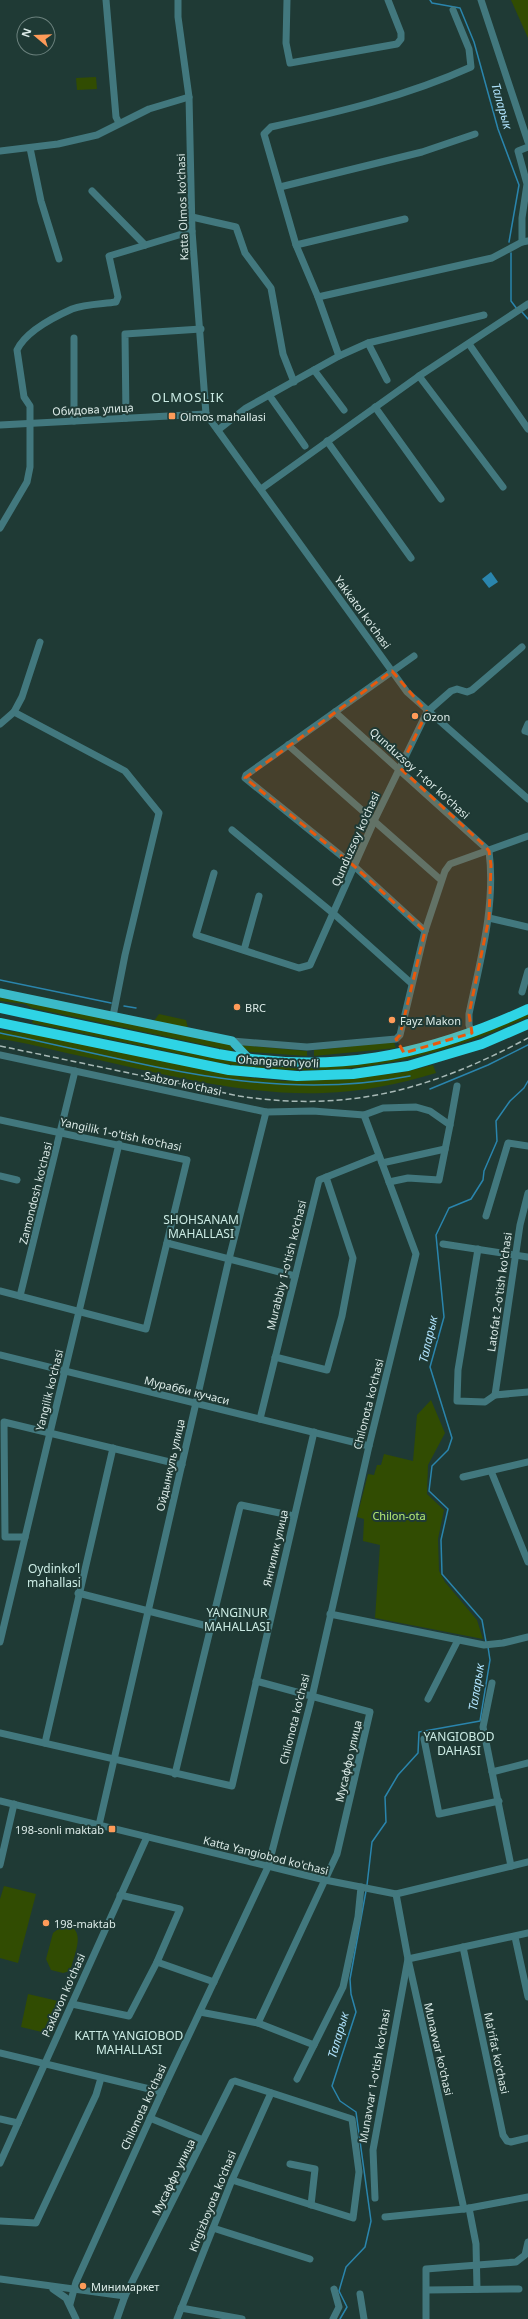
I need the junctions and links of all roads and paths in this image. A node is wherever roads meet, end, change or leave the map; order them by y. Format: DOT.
graph roads {
  1 [pos="106,0"];
  2 [pos="178,0"];
  3 [pos="287,0"];
  4 [pos="388,0"];
  5 [pos="480,0"];
  6 [pos="453,10"];
  7 [pos="189,97"];
  8 [pos="119,123"];
  9 [pos="474,134"];
  10 [pos="528,142"];
  11 [pos="528,147"];
  12 [pos="30,148"];
  13 [pos="0,151"];
  14 [pos="280,187"];
  15 [pos="92,191"];
  16 [pos="192,217"];
  17 [pos="405,219"];
  18 [pos="192,231"];
  19 [pos="525,242"];
  20 [pos="145,245"];
  21 [pos="296,245"];
  22 [pos="59,259"];
  23 [pos="318,297"];
  24 [pos="526,306"];
  25 [pos="484,315"];
  26 [pos="200,329"];
  27 [pos="74,338"];
  28 [pos="368,343"];
  29 [pos="468,344"];
  30 [pos="339,356"];
  31 [pos="314,370"];
  32 [pos="419,376"];
  33 [pos="387,380"];
  34 [pos="294,382"];
  35 [pos="270,395"];
  36 [pos="375,407"];
  37 [pos="344,410"];
  38 [pos="206,414"];
  39 [pos="126,418"];
  40 [pos="74,421"];
  41 [pos="29,423"];
  42 [pos="0,425"];
  43 [pos="218,430"];
  44 [pos="528,430"];
  45 [pos="327,441"];
  46 [pos="305,446"];
  47 [pos="504,487"];
  48 [pos="261,489"];
  49 [pos="441,499"];
  50 [pos="0,528"];
  51 [pos="411,558"];
  52 [pos="40,642"];
  53 [pos="522,647"];
  54 [pos="414,656"];
  55 [pos="392,672"];
  56 [pos="14,712"];
  57 [pos="335,712"];
  58 [pos="427,712"];
  59 [pos="0,724"];
  60 [pos="528,724"];
  61 [pos="528,732"];
  62 [pos="288,745"];
  63 [pos="400,768"];
  64 [pos="528,799"];
  65 [pos="375,819"];
  66 [pos="232,830"];
  67 [pos="528,836"];
  68 [pos="490,851"];
  69 [pos="354,866"];
  70 [pos="214,873"];
  71 [pos="441,880"];
  72 [pos="259,896"];
  73 [pos="334,914"];
  74 [pos="489,918"];
  75 [pos="528,927"];
  76 [pos="425,931"];
  77 [pos="244,950"];
  78 [pos="528,972"];
  79 [pos="411,983"];
  80 [pos="522,992"];
  81 [pos="0,993"];
  82 [pos="0,1008"];
  83 [pos="528,1009"];
  84 [pos="23,1013"];
  85 [pos="113,1016"];
  86 [pos="0,1023"];
  87 [pos="528,1024"];
  88 [pos="20,1027"];
  89 [pos="472,1033"];
  90 [pos="396,1039"];
  91 [pos="232,1041"];
  92 [pos="404,1053"];
  93 [pos="0,1055"];
  94 [pos="249,1059"];
  95 [pos="75,1071"];
  96 [pos="457,1086"];
  97 [pos="266,1112"];
  98 [pos="364,1115"];
  99 [pos="0,1120"];
  100 [pos="450,1125"];
  101 [pos="61,1132"];
  102 [pos="119,1144"];
  103 [pos="528,1146"];
  104 [pos="445,1149"];
  105 [pos="381,1159"];
  106 [pos="0,1176"];
  107 [pos="326,1177"];
  108 [pos="17,1180"];
  109 [pos="389,1182"];
  110 [pos="528,1193"];
  111 [pos="486,1216"];
  112 [pos="167,1244"];
  113 [pos="443,1244"];
  114 [pos="478,1249"];
  115 [pos="515,1255"];
  116 [pos="528,1257"];
  117 [pos="229,1259"];
  118 [pos="295,1276"];
  119 [pos="0,1290"];
  120 [pos="20,1296"];
  121 [pos="79,1311"];
  122 [pos="0,1355"];
  123 [pos="275,1357"];
  124 [pos="65,1371"];
  125 [pos="495,1395"];
  126 [pos="527,1395"];
  127 [pos="196,1403"];
  128 [pos="260,1419"];
  129 [pos="314,1432"];
  130 [pos="50,1433"];
  131 [pos="369,1446"];
  132 [pos="113,1448"];
  133 [pos="528,1462"];
  134 [pos="182,1465"];
  135 [pos="491,1471"];
  136 [pos="464,1477"];
  137 [pos="2,1515"];
  138 [pos="294,1516"];
  139 [pos="25,1537"];
  140 [pos="528,1562"];
  141 [pos="78,1593"];
  142 [pos="147,1612"];
  143 [pos="330,1614"];
  144 [pos="211,1627"];
  145 [pos="528,1637"];
  146 [pos="458,1640"];
  147 [pos="0,1642"];
  148 [pos="256,1681"];
  149 [pos="492,1683"];
  150 [pos="312,1697"];
  151 [pos="428,1699"];
  152 [pos="0,1733"];
  153 [pos="424,1739"];
  154 [pos="45,1743"];
  155 [pos="113,1760"];
  156 [pos="528,1763"];
  157 [pos="492,1772"];
  158 [pos="176,1774"];
  159 [pos="0,1801"];
  160 [pos="498,1802"];
  161 [pos="14,1804"];
  162 [pos="99,1825"];
  163 [pos="147,1837"];
  164 [pos="528,1862"];
  165 [pos="0,1864"];
  166 [pos="511,1866"];
  167 [pos="268,1867"];
  168 [pos="325,1880"];
  169 [pos="361,1888"];
  170 [pos="396,1894"];
  171 [pos="120,1895"];
  172 [pos="528,1933"];
  173 [pos="515,1937"];
  174 [pos="463,1947"];
  175 [pos="408,1959"];
  176 [pos="157,1962"];
  177 [pos="214,1982"];
  178 [pos="528,1997"];
  179 [pos="72,2004"];
  180 [pos="200,2012"];
  181 [pos="258,2023"];
  182 [pos="314,2045"];
  183 [pos="0,2053"];
  184 [pos="45,2063"];
  185 [pos="101,2078"];
  186 [pos="297,2078"];
  187 [pos="162,2092"];
  188 [pos="271,2093"];
  189 [pos="150,2118"];
  190 [pos="0,2119"];
  191 [pos="18,2123"];
  192 [pos="528,2138"];
  193 [pos="203,2140"];
  194 [pos="0,2163"];
  195 [pos="290,2164"];
  196 [pos="232,2180"];
  197 [pos="528,2197"];
  198 [pos="375,2198"];
  199 [pos="311,2205"];
  200 [pos="466,2208"];
  201 [pos="385,2217"];
  202 [pos="0,2221"];
  203 [pos="212,2228"];
  204 [pos="528,2242"];
  205 [pos="310,2259"];
  206 [pos="478,2264"];
  207 [pos="0,2279"];
  208 [pos="46,2286"];
  209 [pos="334,2289"];
  210 [pos="478,2289"];
  211 [pos="519,2289"];
  212 [pos="73,2290"];
  213 [pos="427,2290"];
  214 [pos="360,2294"];
  215 [pos="125,2296"];
  216 [pos="70,2304"];
  217 [pos="182,2308"];
  218 [pos="229,2318"];
  219 [pos="76,2319"];
  220 [pos="117,2319"];
  221 [pos="177,2319"];
  222 [pos="242,2319"];
  223 [pos="333,2319"];
  224 [pos="364,2319"];
  225 [pos="426,2319"];
  1 -- 8 [label="street"];
  2 -- 7 [label="street, Katta Olmos ko'chasi"];
  3 -- 4 [label="street"];
  5 -- 10 [label="street"];
  6 -- 14 [label="street"];
  7 -- 8 [label="street"];
  7 -- 16 [label="street, Katta Olmos ko'chasi"];
  8 -- 12 [label="street"];
  9 -- 14 [label="street"];
  11 -- 19 [label="street"];
  12 -- 13 [label="street"];
  12 -- 22 [label="street"];
  14 -- 21 [label="street"];
  15 -- 20 [label="street"];
  16 -- 18 [label="street, Katta Olmos ko'chasi"];
  16 -- 34 [label="street"];
  17 -- 21 [label="street"];
  18 -- 20 [label="street"];
  18 -- 26 [label="street, Katta Olmos ko'chasi"];
  19 -- 23 [label="street"];
  20 -- 41 [label="street"];
  21 -- 23 [label="street"];
  23 -- 30 [label="street"];
  24 -- 29 [label="street"];
  25 -- 28 [label="street"];
  26 -- 38 [label="street, Katta Olmos ko'chasi"];
  26 -- 39 [label="street"];
  27 -- 40 [label="street"];
  28 -- 30 [label="street"];
  28 -- 33 [label="street"];
  29 -- 32 [label="street"];
  29 -- 44 [label="street"];
  30 -- 31 [label="street"];
  31 -- 34 [label="street"];
  31 -- 37 [label="street"];
  32 -- 36 [label="street"];
  32 -- 47 [label="street"];
  34 -- 35 [label="street"];
  35 -- 43 [label="street"];
  35 -- 46 [label="street"];
  36 -- 45 [label="street"];
  36 -- 49 [label="street"];
  38 -- 39 [label="street, Обидова улица"];
  38 -- 43 [label="street, Yakkatol ko'chasi"];
  39 -- 40 [label="street, Обидова улица"];
  40 -- 41 [label="street, Обидова улица"];
  41 -- 42 [label="street, Обидова улица"];
  41 -- 50 [label="street"];
  43 -- 48 [label="street, Yakkatol ko'chasi"];
  45 -- 48 [label="street"];
  45 -- 51 [label="street"];
  48 -- 55 [label="street, Yakkatol ko'chasi"];
  52 -- 56 [label="street"];
  53 -- 58 [label="street"];
  54 -- 55 [label="street"];
  55 -- 57 [label="street"];
  55 -- 58 [label="street, Yakkatol ko'chasi"];
  56 -- 59 [label="street"];
  56 -- 85 [label="street"];
  57 -- 62 [label="street"];
  57 -- 63 [label="street, Qunduzsoy 1-tor ko'chasi"];
  58 -- 63 [label="street, Qunduzsoy ko'chasi"];
  58 -- 64 [label="street, Yakkatol ko'chasi"];
  60 -- 61 [label="street"];
  62 -- 65 [label="street"];
  62 -- 69 [label="street"];
  63 -- 65 [label="street, Qunduzsoy ko'chasi"];
  63 -- 68 [label="street, Qunduzsoy 1-tor ko'chasi"];
  65 -- 69 [label="street, Qunduzsoy ko'chasi"];
  65 -- 71 [label="street"];
  66 -- 73 [label="street"];
  67 -- 68 [label="street"];
  68 -- 71 [label="street"];
  68 -- 74 [label="street"];
  69 -- 73 [label="street, Qunduzsoy ko'chasi"];
  69 -- 76 [label="street"];
  70 -- 77 [label="street"];
  71 -- 76 [label="street"];
  72 -- 77 [label="street"];
  73 -- 77 [label="street, Qunduzsoy ko'chasi"];
  73 -- 79 [label="street"];
  74 -- 75 [label="street"];
  74 -- 89 [label="street"];
  76 -- 79 [label="street"];
  78 -- 80 [label="street"];
  79 -- 90 [label="street"];
  81 -- 85 [label="main road, Ohangaron yoʻli"];
  82 -- 84 [label="highway, Ohangaron yoʻli"];
  83 -- 89 [label="highway, Ohangaron yoʻli"];
  84 -- 88 [label="highway"];
  84 -- 94 [label="highway, Ohangaron yoʻli"];
  85 -- 91 [label="main road, Ohangaron yoʻli"];
  86 -- 88 [label="highway, Ohangaron yoʻli"];
  87 -- 88 [label="highway, Ohangaron yoʻli"];
  89 -- 92 [label="highway, Ohangaron yoʻli"];
  90 -- 91 [label="street"];
  90 -- 92 [label="street"];
  91 -- 94 [label="main road, Ohangaron yoʻli"];
  92 -- 94 [label="highway, Ohangaron yoʻli"];
  93 -- 95 [label="street, Sabzor ko'chasi"];
  95 -- 97 [label="street, Sabzor ko'chasi"];
  95 -- 101 [label="street, Zamondosh ko'chasi"];
  96 -- 100 [label="street"];
  97 -- 98 [label="street, Sabzor ko'chasi"];
  97 -- 117 [label="street, Ойдынкуль улица"];
  98 -- 100 [label="street"];
  98 -- 105 [label="street, Chilonota ko'chasi"];
  99 -- 101 [label="street, Yangilik 1-o'tish ko'chasi"];
  100 -- 104 [label="street"];
  101 -- 102 [label="street, Yangilik 1-o'tish ko'chasi"];
  101 -- 120 [label="street, Zamondosh ko'chasi"];
  102 -- 112 [label="street, Yangilik 1-o'tish ko'chasi"];
  102 -- 121 [label="street, Yangilik ko'chasi"];
  103 -- 111 [label="street"];
  104 -- 105 [label="street"];
  104 -- 109 [label="street"];
  105 -- 107 [label="street"];
  105 -- 109 [label="street, Chilonota ko'chasi"];
  106 -- 108 [label="street"];
  107 -- 118 [label="street, Murabbiy 1-o'tish ko'chasi"];
  107 -- 123 [label="street"];
  109 -- 131 [label="street, Chilonota ko'chasi"];
  110 -- 115 [label="street, Latofat 2-o'tish ko'chasi"];
  112 -- 117 [label="street"];
  112 -- 121 [label="street, Yangilik 1-o'tish ko'chasi"];
  113 -- 114 [label="street"];
  114 -- 115 [label="street"];
  114 -- 125 [label="street"];
  115 -- 116 [label="street"];
  115 -- 125 [label="street, Latofat 2-o'tish ko'chasi"];
  117 -- 118 [label="street"];
  117 -- 127 [label="street, Ойдынкуль улица"];
  118 -- 123 [label="street, Murabbiy 1-o'tish ko'chasi"];
  119 -- 120 [label="street"];
  120 -- 121 [label="street"];
  121 -- 124 [label="street, Yangilik ko'chasi"];
  122 -- 124 [label="street, Мурабби кучаси"];
  123 -- 128 [label="street, Murabbiy 1-o'tish ko'chasi"];
  124 -- 127 [label="street, Мурабби кучаси"];
  124 -- 130 [label="street, Yangilik ko'chasi"];
  125 -- 126 [label="street"];
  127 -- 128 [label="street, Мурабби кучаси"];
  127 -- 134 [label="street, Ойдынкуль улица"];
  128 -- 129 [label="street, Мурабби кучаси"];
  129 -- 131 [label="street, Мурабби кучаси"];
  129 -- 138 [label="street, Янгилик улица"];
  130 -- 132 [label="street"];
  130 -- 137 [label="street"];
  130 -- 139 [label="street, Yangilik ko'chasi"];
  131 -- 143 [label="street, Chilonota ko'chasi"];
  132 -- 134 [label="street"];
  132 -- 141 [label="street"];
  133 -- 135 [label="street"];
  134 -- 142 [label="street, Ойдынкуль улица"];
  135 -- 136 [label="street"];
  135 -- 140 [label="street"];
  137 -- 139 [label="street"];
  138 -- 144 [label="street"];
  138 -- 148 [label="street, Янгилик улица"];
  139 -- 147 [label="street, Yangilik ko'chasi"];
  141 -- 142 [label="street"];
  141 -- 154 [label="street"];
  142 -- 144 [label="street"];
  142 -- 155 [label="street, Ойдынкуль улица"];
  143 -- 146 [label="street"];
  143 -- 150 [label="street, Chilonota ko'chasi"];
  144 -- 158 [label="street"];
  145 -- 146 [label="street"];
  146 -- 151 [label="street"];
  148 -- 150 [label="street, Мусаффо улица"];
  148 -- 158 [label="street, Янгилик улица"];
  149 -- 157 [label="street"];
  150 -- 167 [label="street, Chilonota ko'chasi"];
  150 -- 168 [label="street, Мусаффо улица"];
  152 -- 154 [label="street"];
  153 -- 160 [label="street"];
  154 -- 155 [label="street"];
  155 -- 158 [label="street"];
  155 -- 162 [label="street, Ойдынкуль улица"];
  156 -- 157 [label="street"];
  157 -- 160 [label="street"];
  159 -- 161 [label="street, Katta Yangiobod ko'chasi"];
  160 -- 166 [label="street"];
  161 -- 162 [label="street, Katta Yangiobod ko'chasi"];
  161 -- 165 [label="street"];
  162 -- 163 [label="street, Katta Yangiobod ko'chasi"];
  163 -- 167 [label="street, Katta Yangiobod ko'chasi"];
  163 -- 171 [label="street, Paxlavon ko'chasi"];
  164 -- 166 [label="street, Katta Yangiobod ko'chasi"];
  166 -- 170 [label="street, Katta Yangiobod ko'chasi"];
  167 -- 168 [label="street, Katta Yangiobod ko'chasi"];
  167 -- 177 [label="street, Chilonota ko'chasi"];
  168 -- 169 [label="street, Katta Yangiobod ko'chasi"];
  168 -- 181 [label="street"];
  169 -- 170 [label="street, Katta Yangiobod ko'chasi"];
  169 -- 182 [label="street"];
  170 -- 175 [label="street, Munavvar ko'chasi"];
  171 -- 176 [label="street"];
  171 -- 179 [label="street, Paxlavon ko'chasi"];
  172 -- 173 [label="street"];
  173 -- 174 [label="street"];
  173 -- 178 [label="street"];
  174 -- 175 [label="street"];
  174 -- 192 [label="street, Ma'rifat ko'chasi"];
  175 -- 198 [label="street, Munavvar 1-o'tish ko'chasi"];
  175 -- 200 [label="street, Munavvar ko'chasi"];
  176 -- 177 [label="street"];
  176 -- 179 [label="street"];
  177 -- 180 [label="street, Chilonota ko'chasi"];
  179 -- 184 [label="street, Paxlavon ko'chasi"];
  180 -- 181 [label="street"];
  180 -- 187 [label="street, Chilonota ko'chasi"];
  181 -- 182 [label="street"];
  182 -- 186 [label="street"];
  183 -- 184 [label="street"];
  184 -- 185 [label="street"];
  184 -- 191 [label="street, Paxlavon ko'chasi"];
  185 -- 187 [label="street"];
  185 -- 202 [label="street"];
  187 -- 189 [label="street, Chilonota ko'chasi"];
  188 -- 193 [label="street, Мусаффо улица"];
  188 -- 196 [label="street, Kirgizboyota ko'chasi"];
  188 -- 199 [label="street"];
  189 -- 193 [label="street"];
  189 -- 212 [label="street, Chilonota ko'chasi"];
  190 -- 191 [label="street"];
  191 -- 194 [label="street, Paxlavon ko'chasi"];
  193 -- 215 [label="street, Мусаффо улица"];
  195 -- 199 [label="street"];
  196 -- 199 [label="street"];
  196 -- 203 [label="street, Kirgizboyota ko'chasi"];
  197 -- 200 [label="street"];
  200 -- 201 [label="street"];
  200 -- 206 [label="street, Munavvar ko'chasi"];
  203 -- 205 [label="street"];
  203 -- 217 [label="street, Kirgizboyota ko'chasi"];
  204 -- 206 [label="street"];
  206 -- 210 [label="street, Munavvar ko'chasi"];
  206 -- 213 [label="street"];
  207 -- 208 [label="street"];
  208 -- 212 [label="street"];
  208 -- 216 [label="street"];
  209 -- 223 [label="street"];
  210 -- 211 [label="street"];
  210 -- 213 [label="street"];
  212 -- 215 [label="street"];
  212 -- 216 [label="street, Chilonota ko'chasi"];
  213 -- 225 [label="street"];
  214 -- 224 [label="street"];
  215 -- 220 [label="street, Мусаффо улица"];
  216 -- 219 [label="street"];
  217 -- 218 [label="street"];
  217 -- 221 [label="street, Kirgizboyota ko'chasi"];
  218 -- 222 [label="street"];
}
